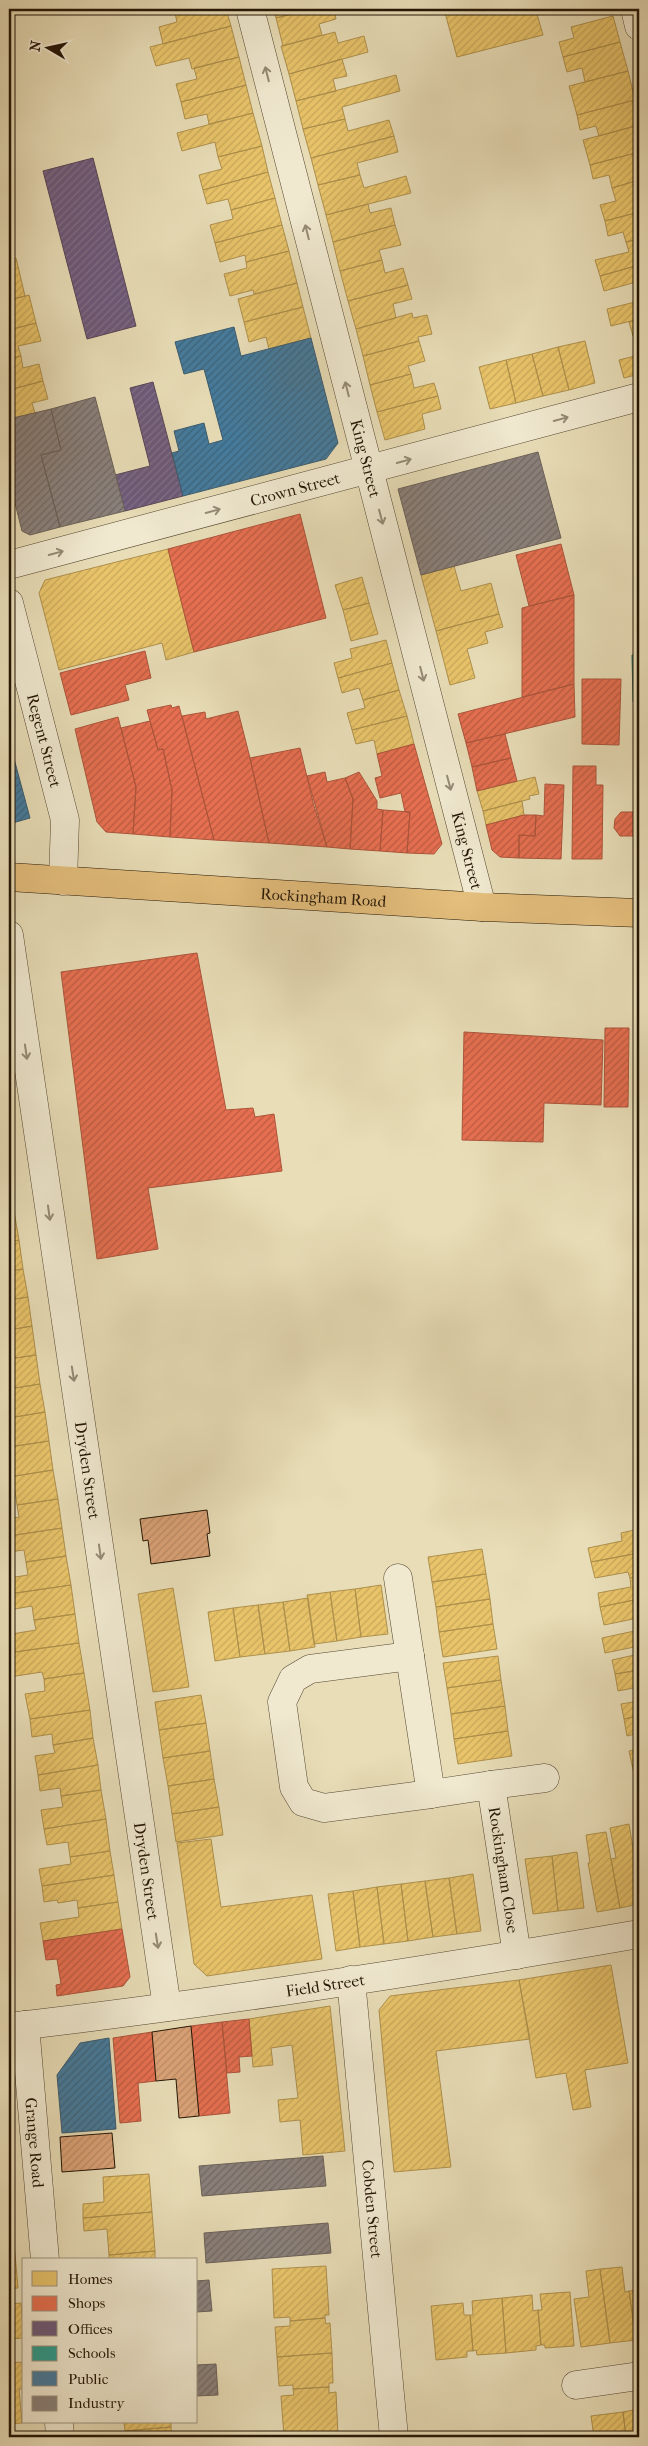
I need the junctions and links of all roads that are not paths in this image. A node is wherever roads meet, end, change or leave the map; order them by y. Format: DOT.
graph roads {
  1 [pos="250,9"];
  2 [pos="635,9"];
  3 [pos="639,26"];
  4 [pos="639,397"];
  5 [pos="368,470"];
  6 [pos="9,565"];
  7 [pos="9,603"];
  8 [pos="9,877"];
  9 [pos="64,882"];
  10 [pos="482,907"];
  11 [pos="639,913"];
  12 [pos="9,935"];
  13 [pos="398,1578"];
  14 [pos="410,1656"];
  15 [pos="545,1778"];
  16 [pos="492,1785"];
  17 [pos="432,1794"];
  18 [pos="639,1934"];
  19 [pos="517,1956"];
  20 [pos="351,1980"];
  21 [pos="167,2007"];
  22 [pos="17,2026"];
  23 [pos="45,2258"];
  24 [pos="639,2376"];
  25 [pos="576,2385"];
  26 [pos="59,2424"];
  27 [pos="60,2437"];
  28 [pos="394,2437"];
  5 -- 1 [label="street, King Street, one-way"];
  2 -- 3 [label="street"];
  5 -- 4 [label="street, Crown Street, one-way"];
  6 -- 5 [label="street, Crown Street, one-way"];
  5 -- 10 [label="street, King Street, one-way"];
  7 -- 9 [label="street, Regent Street"];
  8 -- 9 [label="main road, Rockingham Road"];
  9 -- 10 [label="main road, Rockingham Road"];
  10 -- 11 [label="main road, Rockingham Road"];
  12 -- 21 [label="street, Dryden Street, one-way"];
  13 -- 14 [label="street"];
  14 -- 17 [label="street"];
  14 -- 17 [label="street, Rockingham Close"];
  15 -- 16 [label="street, Rockingham Close"];
  16 -- 17 [label="street, Rockingham Close"];
  16 -- 19 [label="street, Rockingham Close"];
  18 -- 19 [label="street, Field Street"];
  19 -- 20 [label="street, Field Street"];
  20 -- 21 [label="street, Field Street"];
  20 -- 28 [label="street, Cobden Street"];
  21 -- 22 [label="street, Field Street"];
  22 -- 23 [label="street, Grange Road"];
  24 -- 25 [label="street"];
  26 -- 27 [label="street"];
}
